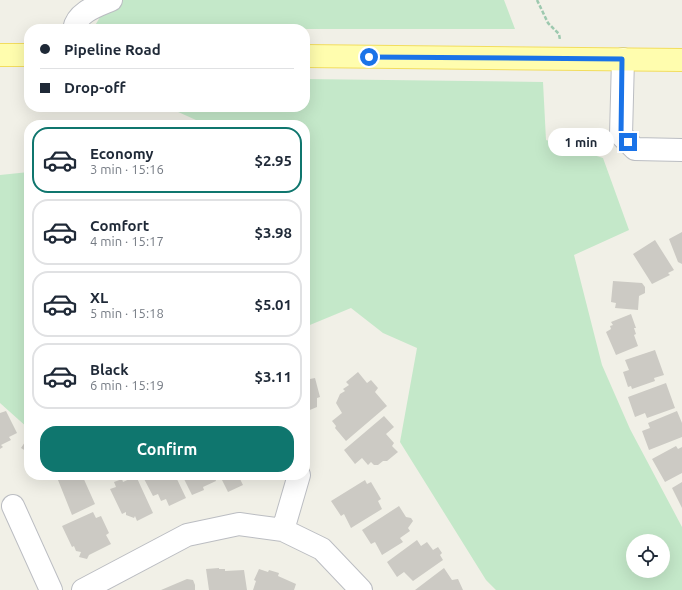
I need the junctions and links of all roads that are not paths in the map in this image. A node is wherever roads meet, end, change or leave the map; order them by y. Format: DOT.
graph roads {
  1 [pos="111,0"];
  2 [pos="75,24"];
  3 [pos="0,55"];
  4 [pos="24,55"];
  5 [pos="310,56"];
  6 [pos="622,59"];
  7 [pos="682,60"];
  8 [pos="682,150"];
  9 [pos="298,480"];
  10 [pos="13,506"];
  11 [pos="283,530"];
  12 [pos="51,590"];
  13 [pos="83,590"];
  14 [pos="361,590"];
  1 -- 2 [label="street"];
  3 -- 4 [label="main road"];
  5 -- 6 [label="main road"];
  6 -- 7 [label="main road"];
  6 -- 8 [label="street"];
  9 -- 11 [label="street"];
  10 -- 12 [label="street"];
  11 -- 13 [label="street"];
  11 -- 14 [label="street"];
}
